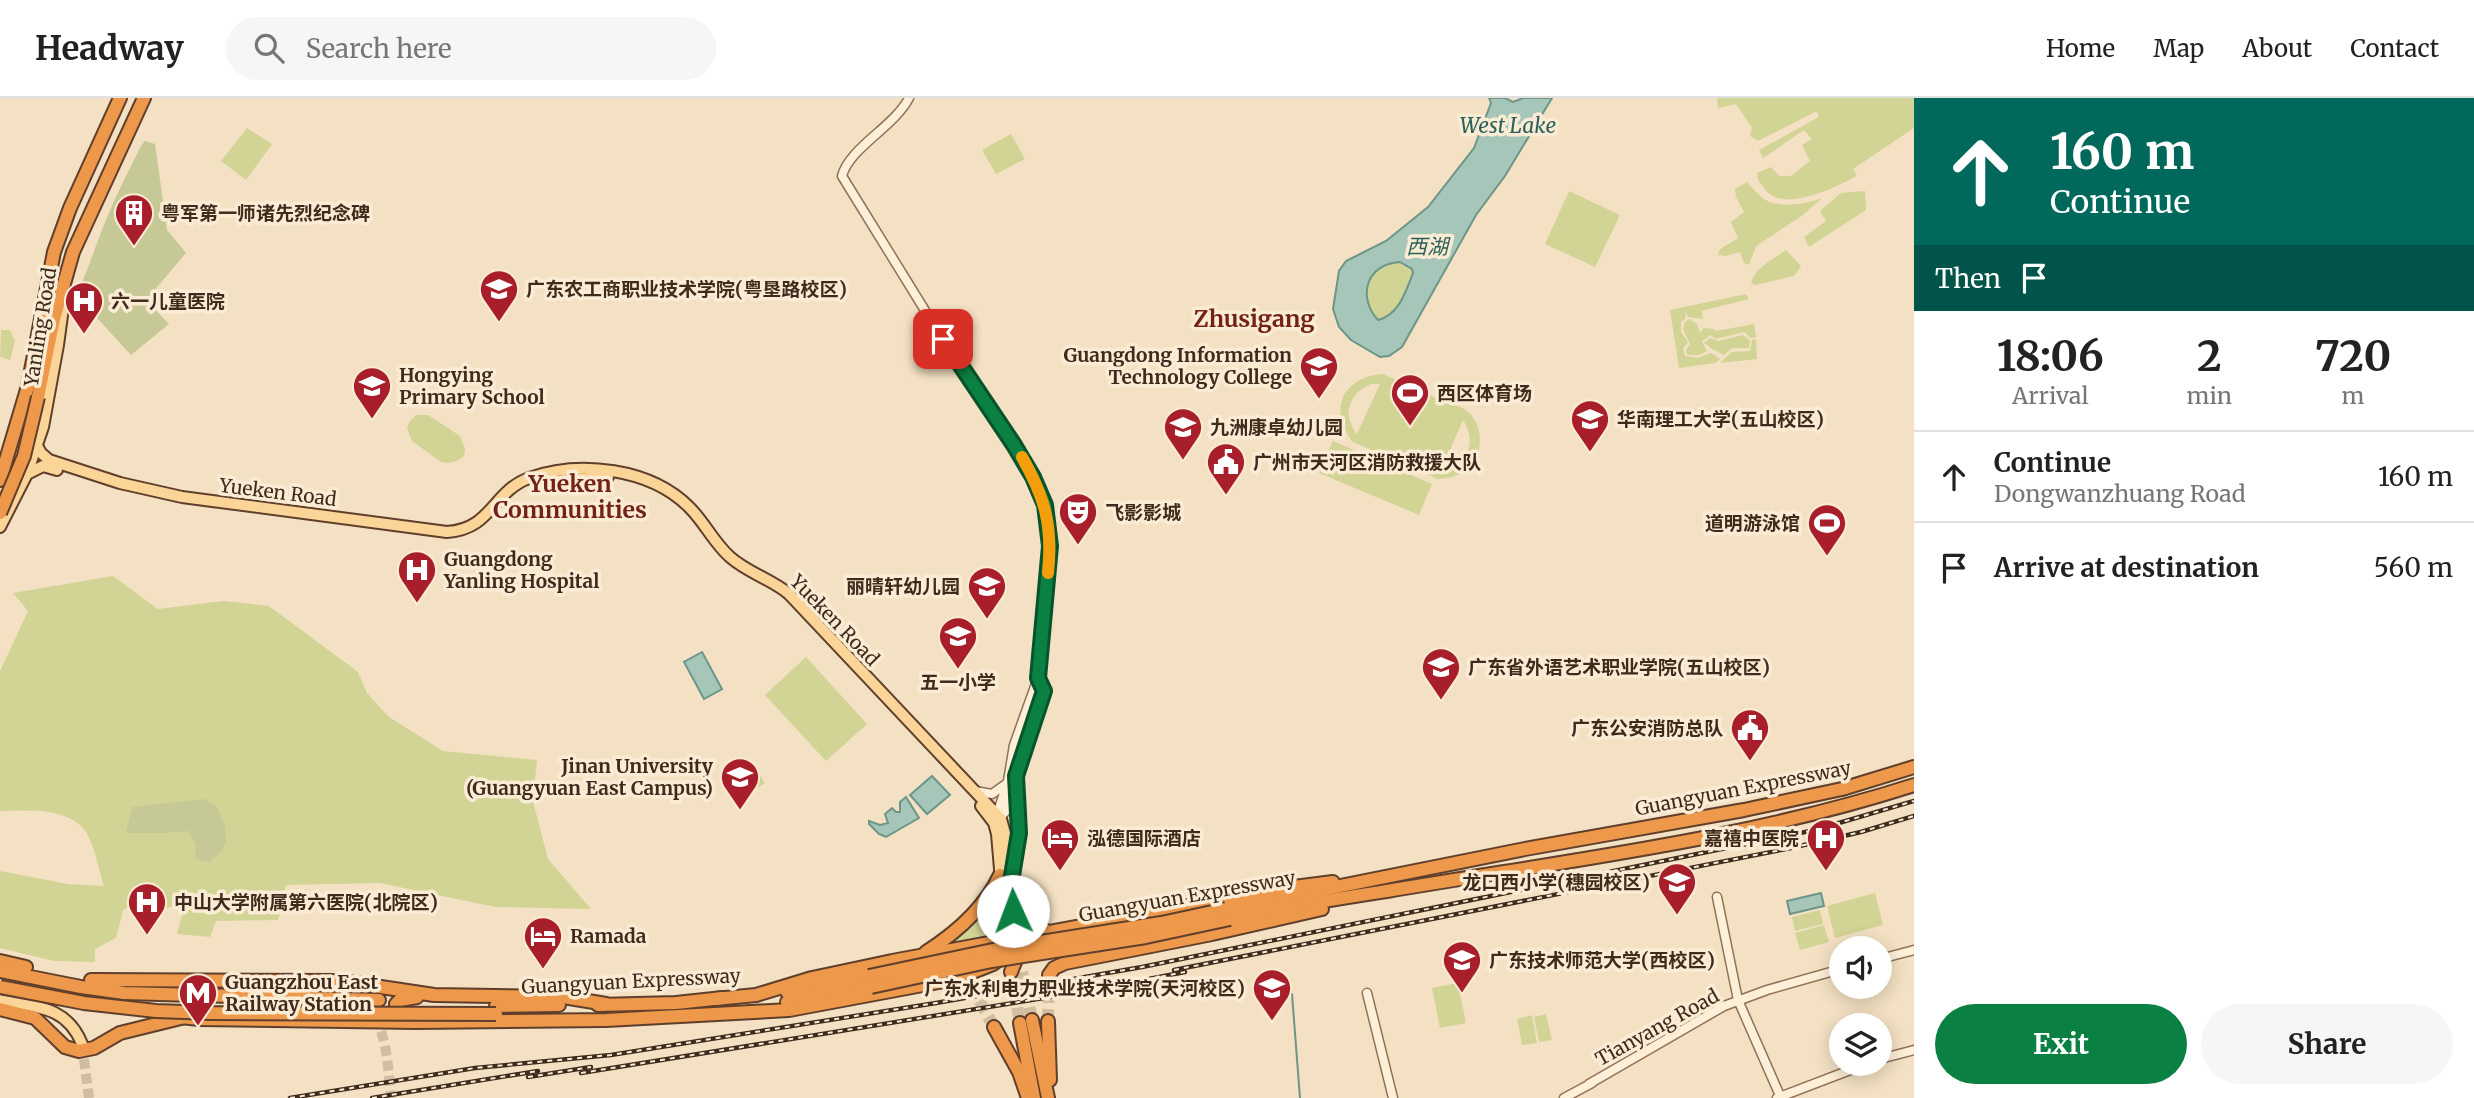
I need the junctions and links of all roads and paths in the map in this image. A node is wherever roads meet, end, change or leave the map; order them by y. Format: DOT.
graph roads {
  1 [pos="120,98"];
  2 [pos="144,98"];
  3 [pos="909,98"];
  4 [pos="65,283"];
  5 [pos="37,446"];
  6 [pos="4,461"];
  7 [pos="27,474"];
  8 [pos="0,480"];
  9 [pos="0,513"];
  10 [pos="0,527"];
  11 [pos="1038,678"];
  12 [pos="1914,767"];
  13 [pos="1016,776"];
  14 [pos="1008,781"];
  15 [pos="1914,785"];
  16 [pos="975,791"];
  17 [pos="997,819"];
  18 [pos="1000,875"];
  19 [pos="1368,887"];
  20 [pos="1010,888"];
  21 [pos="1717,897"];
  22 [pos="1013,915"];
  23 [pos="1133,917"];
  24 [pos="1091,925"];
  25 [pos="1056,931"];
  26 [pos="1011,938"];
  27 [pos="979,944"];
  28 [pos="1138,950"];
  29 [pos="1914,950"];
  30 [pos="939,952"];
  31 [pos="919,956"];
  32 [pos="1892,956"];
  33 [pos="1096,958"];
  34 [pos="0,961"];
  35 [pos="1015,962"];
  36 [pos="0,971"];
  37 [pos="1829,973"];
  38 [pos="1049,975"];
  39 [pos="308,982"];
  40 [pos="870,982"];
  41 [pos="942,982"];
  42 [pos="0,983"];
  43 [pos="93,984"];
  44 [pos="968,987"];
  45 [pos="168,990"];
  46 [pos="279,993"];
  47 [pos="1367,993"];
  48 [pos="434,995"];
  49 [pos="756,995"];
  50 [pos="0,1000"];
  51 [pos="379,1000"];
  52 [pos="1738,1000"];
  53 [pos="606,1004"];
  54 [pos="728,1007"];
  55 [pos="496,1010"];
  56 [pos="0,1011"];
  57 [pos="185,1017"];
  58 [pos="645,1019"];
  59 [pos="389,1020"];
  60 [pos="1048,1021"];
  61 [pos="416,1022"];
  62 [pos="994,1027"];
  63 [pos="82,1044"];
  64 [pos="1914,1050"];
  65 [pos="1892,1056"];
  66 [pos="1835,1076"];
  67 [pos="1567,1097"];
  68 [pos="1028,1098"];
  69 [pos="1034,1098"];
  70 [pos="1050,1098"];
  71 [pos="1393,1098"];
  72 [pos="1779,1098"];
  1 -- 6 [label="highway, Yanling Road"];
  2 -- 4 [label="highway, Yanling Road"];
  3 -- 11 [label="street"];
  4 -- 5 [label="main road, Yanling Road"];
  4 -- 9 [label="highway, bridge"];
  5 -- 7 [label="main road, Yanling Road"];
  5 -- 16 [label="main road, Yueken Road"];
  6 -- 8 [label="highway, Yanling Road"];
  7 -- 10 [label="main road, Yanling Road"];
  7 -- 17 [label="main road, Yueken Road"];
  11 -- 13 [label="street"];
  11 -- 14 [label="street"];
  12 -- 19 [label="highway, Guangyuan Expressway"];
  13 -- 17 [label="street"];
  13 -- 20 [label="street"];
  14 -- 16 [label="street"];
  14 -- 17 [label="street"];
  15 -- 19 [label="highway, Guangyuan Expressway"];
  16 -- 17 [label="main road, Yueken Road"];
  17 -- 18 [label="main road, Yueken Road"];
  17 -- 20 [label="main road, Yueken Road"];
  18 -- 26 [label="main road, Yueken Road"];
  18 -- 31 [label="highway"];
  19 -- 23 [label="highway"];
  19 -- 28 [label="highway"];
  19 -- 40 [label="highway, Guangyuan Expressway, bridge"];
  20 -- 22 [label="main road, Yueken Road"];
  21 -- 52 [label="street"];
  22 -- 25 [label="highway"];
  22 -- 26 [label="main road, Yueken Road"];
  23 -- 24 [label="highway"];
  23 -- 28 [label="highway"];
  24 -- 25 [label="highway"];
  24 -- 33 [label="highway"];
  25 -- 26 [label="highway"];
  25 -- 35 [label="highway"];
  26 -- 27 [label="highway"];
  26 -- 35 [label="highway"];
  27 -- 30 [label="highway"];
  27 -- 35 [label="highway"];
  28 -- 33 [label="highway"];
  29 -- 32 [label="street"];
  30 -- 31 [label="highway"];
  30 -- 41 [label="highway"];
  31 -- 49 [label="highway"];
  33 -- 38 [label="highway"];
  34 -- 43 [label="highway"];
  35 -- 41 [label="highway"];
  36 -- 43 [label="highway"];
  37 -- 52 [label="street, Tianyang Road"];
  39 -- 43 [label="highway"];
  39 -- 48 [label="highway"];
  39 -- 51 [label="highway"];
  40 -- 49 [label="highway, Guangyuan Expressway"];
  40 -- 54 [label="highway, Guangyuan Expressway"];
  41 -- 44 [label="highway"];
  41 -- 58 [label="highway"];
  42 -- 55 [label="highway, Guangyuan Expressway"];
  42 -- 57 [label="highway"];
  43 -- 45 [label="highway"];
  43 -- 51 [label="highway"];
  45 -- 46 [label="main road"];
  47 -- 71 [label="street"];
  48 -- 53 [label="highway"];
  48 -- 61 [label="highway"];
  49 -- 53 [label="highway, Guangyuan Expressway"];
  50 -- 63 [label="main road"];
  51 -- 59 [label="highway"];
  52 -- 67 [label="street, Tianyang Road"];
  52 -- 72 [label="street"];
  53 -- 55 [label="highway, Guangyuan Expressway"];
  54 -- 55 [label="highway, Guangyuan Expressway"];
  54 -- 58 [label="highway"];
  56 -- 57 [label="highway"];
  57 -- 59 [label="highway"];
  58 -- 61 [label="highway"];
  59 -- 61 [label="highway"];
  60 -- 70 [label="highway"];
  62 -- 68 [label="highway"];
  64 -- 65 [label="street"];
  66 -- 72 [label="street"];
  69 -- 70 [label="highway"];
}
